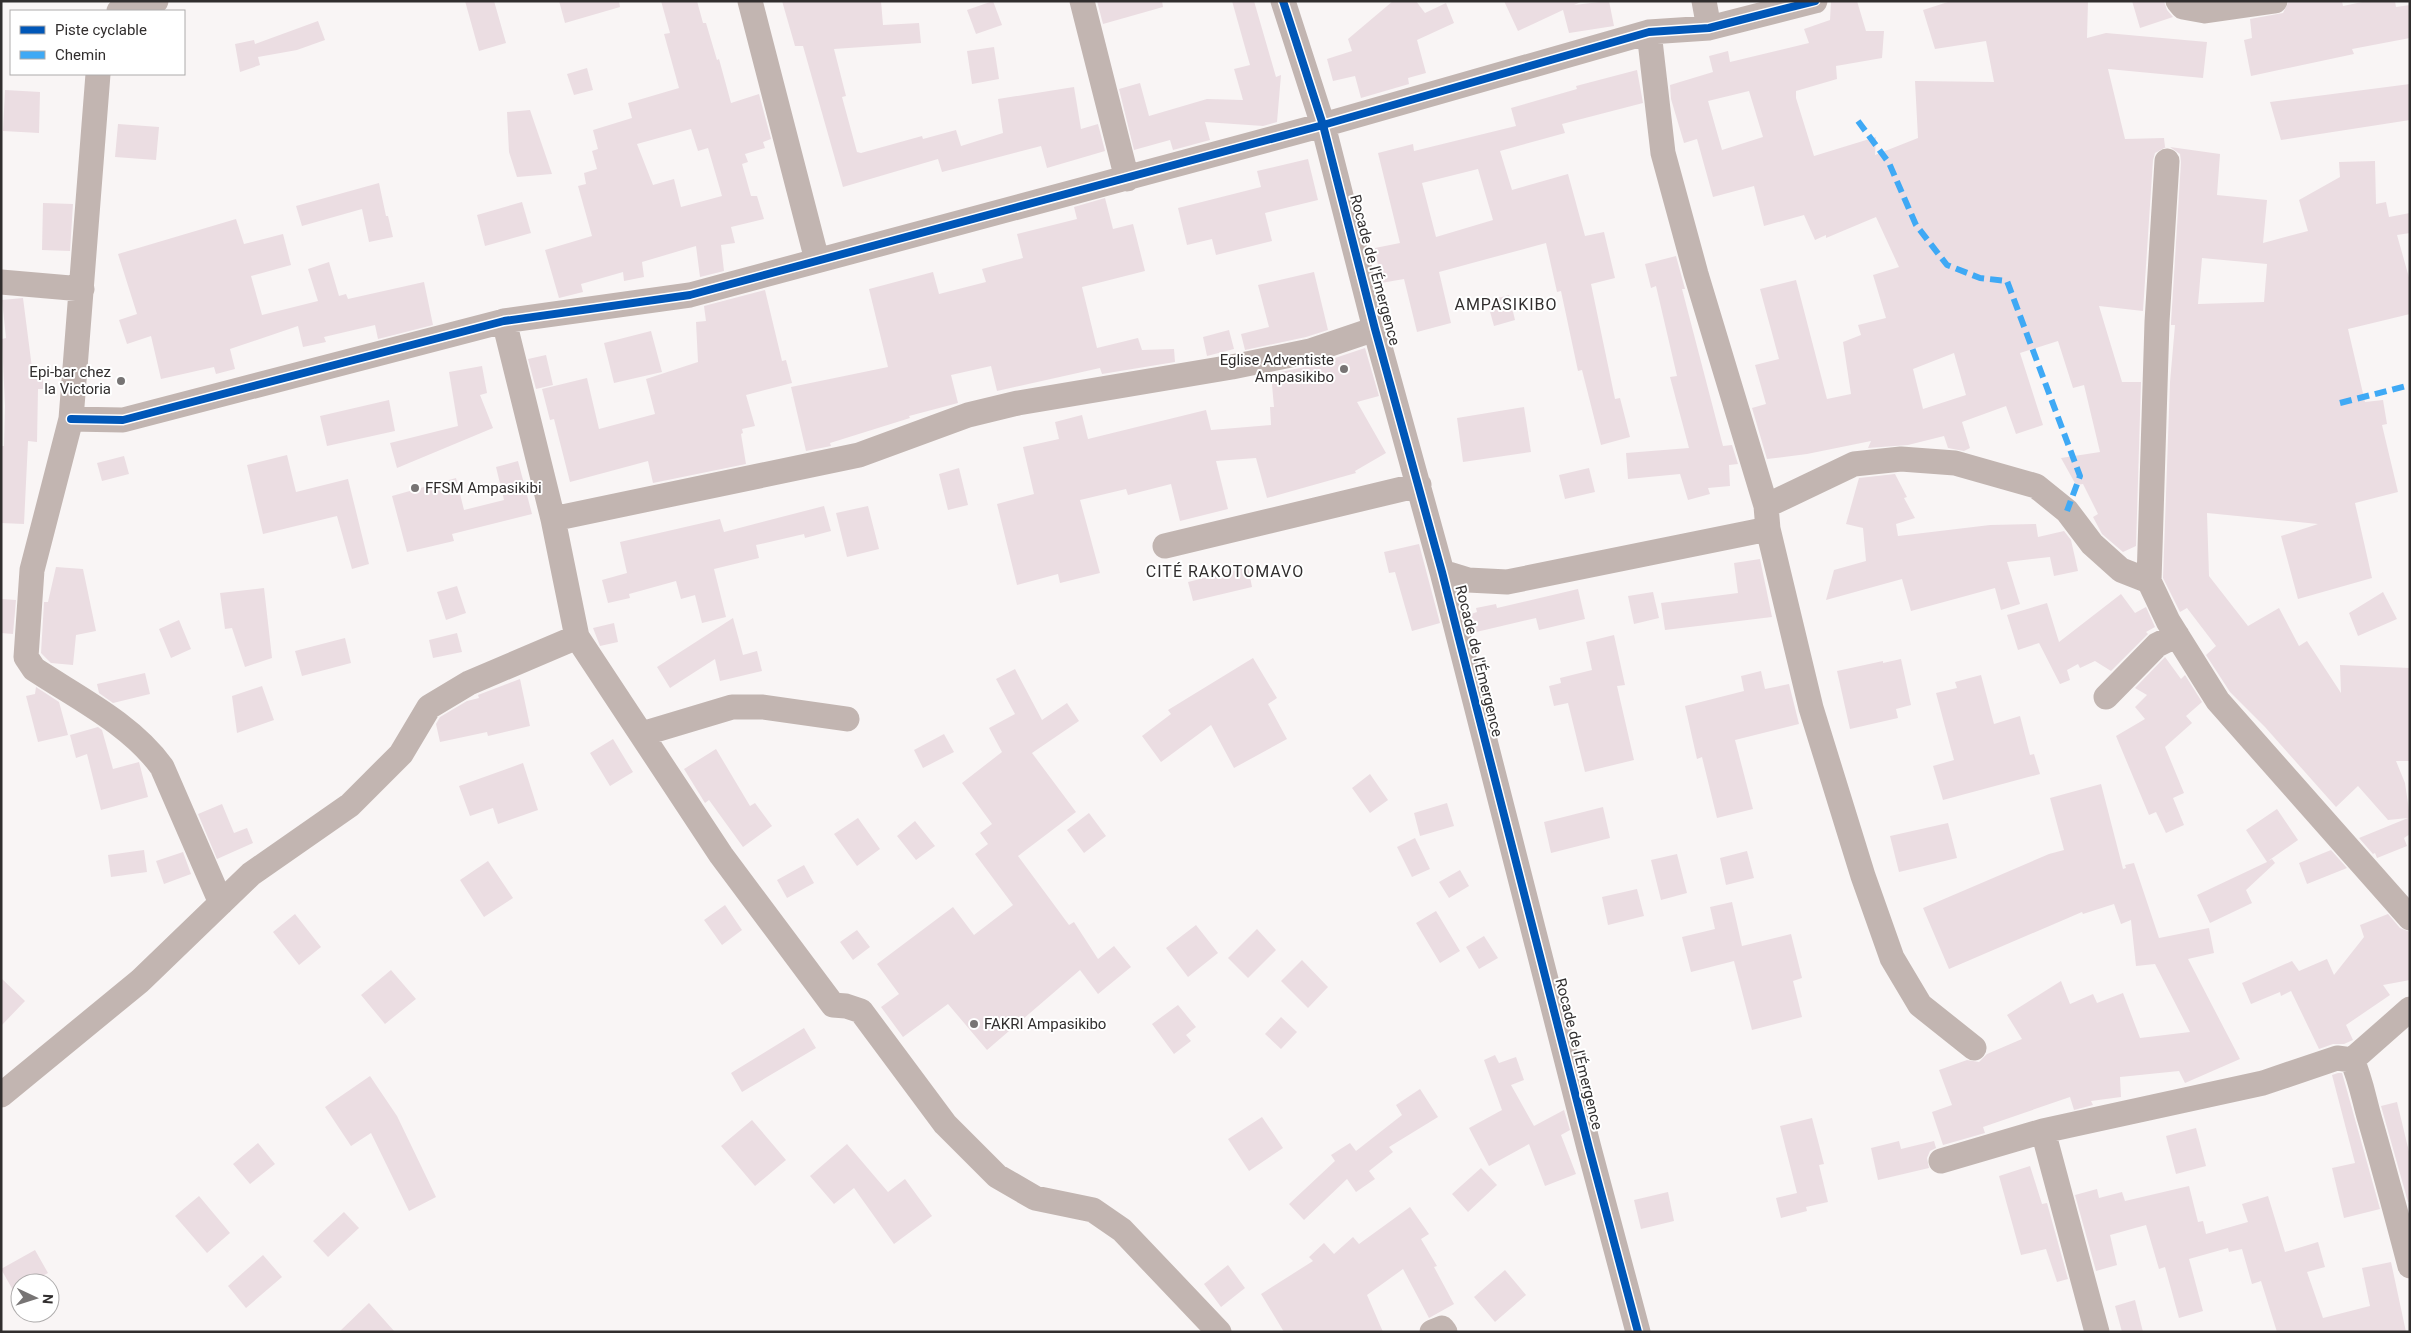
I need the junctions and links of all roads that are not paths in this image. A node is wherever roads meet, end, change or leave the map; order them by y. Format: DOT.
graph roads {
  1 [pos="156,1"];
  2 [pos="750,1"];
  3 [pos="1082,1"];
  4 [pos="1283,1"];
  5 [pos="1704,1"];
  6 [pos="1815,1"];
  7 [pos="2178,1"];
  8 [pos="2275,1"];
  9 [pos="123,10"];
  10 [pos="1709,28"];
  11 [pos="1650,32"];
  12 [pos="98,75"];
  13 [pos="1323,125"];
  14 [pos="2167,161"];
  15 [pos="1127,179"];
  16 [pos="817,260"];
  17 [pos="1,282"];
  18 [pos="82,289"];
  19 [pos="504,321"];
  20 [pos="1375,329"];
  21 [pos="71,419"];
  22 [pos="1419,484"];
  23 [pos="1767,518"];
  24 [pos="553,519"];
  25 [pos="1164,546"];
  26 [pos="1442,572"];
  27 [pos="2149,581"];
  28 [pos="2176,635"];
  29 [pos="577,637"];
  30 [pos="2106,697"];
  31 [pos="847,719"];
  32 [pos="642,734"];
  33 [pos="221,903"];
  34 [pos="2410,918"];
  35 [pos="2410,1009"];
  36 [pos="1974,1048"];
  37 [pos="2352,1060"];
  38 [pos="1,1095"];
  39 [pos="2044,1131"];
  40 [pos="1941,1161"];
  41 [pos="2410,1266"];
  42 [pos="1219,1332"];
  43 [pos="1432,1332"];
  44 [pos="1445,1332"];
  45 [pos="1638,1332"];
  46 [pos="2097,1332"];
  1 -- 9 [label="street"];
  2 -- 16 [label="street"];
  3 -- 15 [label="street"];
  4 -- 13 [label="street, Rocade de l'Émergence"];
  5 -- 10 [label="street"];
  6 -- 10 [label="street"];
  7 -- 8 [label="street"];
  10 -- 11 [label="street"];
  11 -- 13 [label="street"];
  11 -- 23 [label="street"];
  12 -- 18 [label="street"];
  13 -- 15 [label="street"];
  13 -- 20 [label="street, Rocade de l'Émergence"];
  14 -- 27 [label="street"];
  15 -- 16 [label="street"];
  16 -- 19 [label="street"];
  17 -- 18 [label="street"];
  18 -- 21 [label="street"];
  19 -- 21 [label="street"];
  19 -- 24 [label="street"];
  20 -- 22 [label="street, Rocade de l'Émergence"];
  20 -- 24 [label="street"];
  21 -- 33 [label="street"];
  22 -- 25 [label="street"];
  22 -- 26 [label="street, Rocade de l'Émergence"];
  23 -- 26 [label="street"];
  23 -- 27 [label="street"];
  23 -- 36 [label="street"];
  24 -- 29 [label="street"];
  26 -- 45 [label="street, Rocade de l'Émergence"];
  27 -- 28 [label="street"];
  28 -- 30 [label="street"];
  28 -- 34 [label="street"];
  29 -- 32 [label="street"];
  29 -- 33 [label="street"];
  31 -- 32 [label="street"];
  32 -- 42 [label="street"];
  33 -- 38 [label="street"];
  35 -- 37 [label="street"];
  37 -- 39 [label="street"];
  37 -- 41 [label="street"];
  39 -- 40 [label="street"];
  39 -- 46 [label="street"];
  43 -- 44 [label="street"];
}
